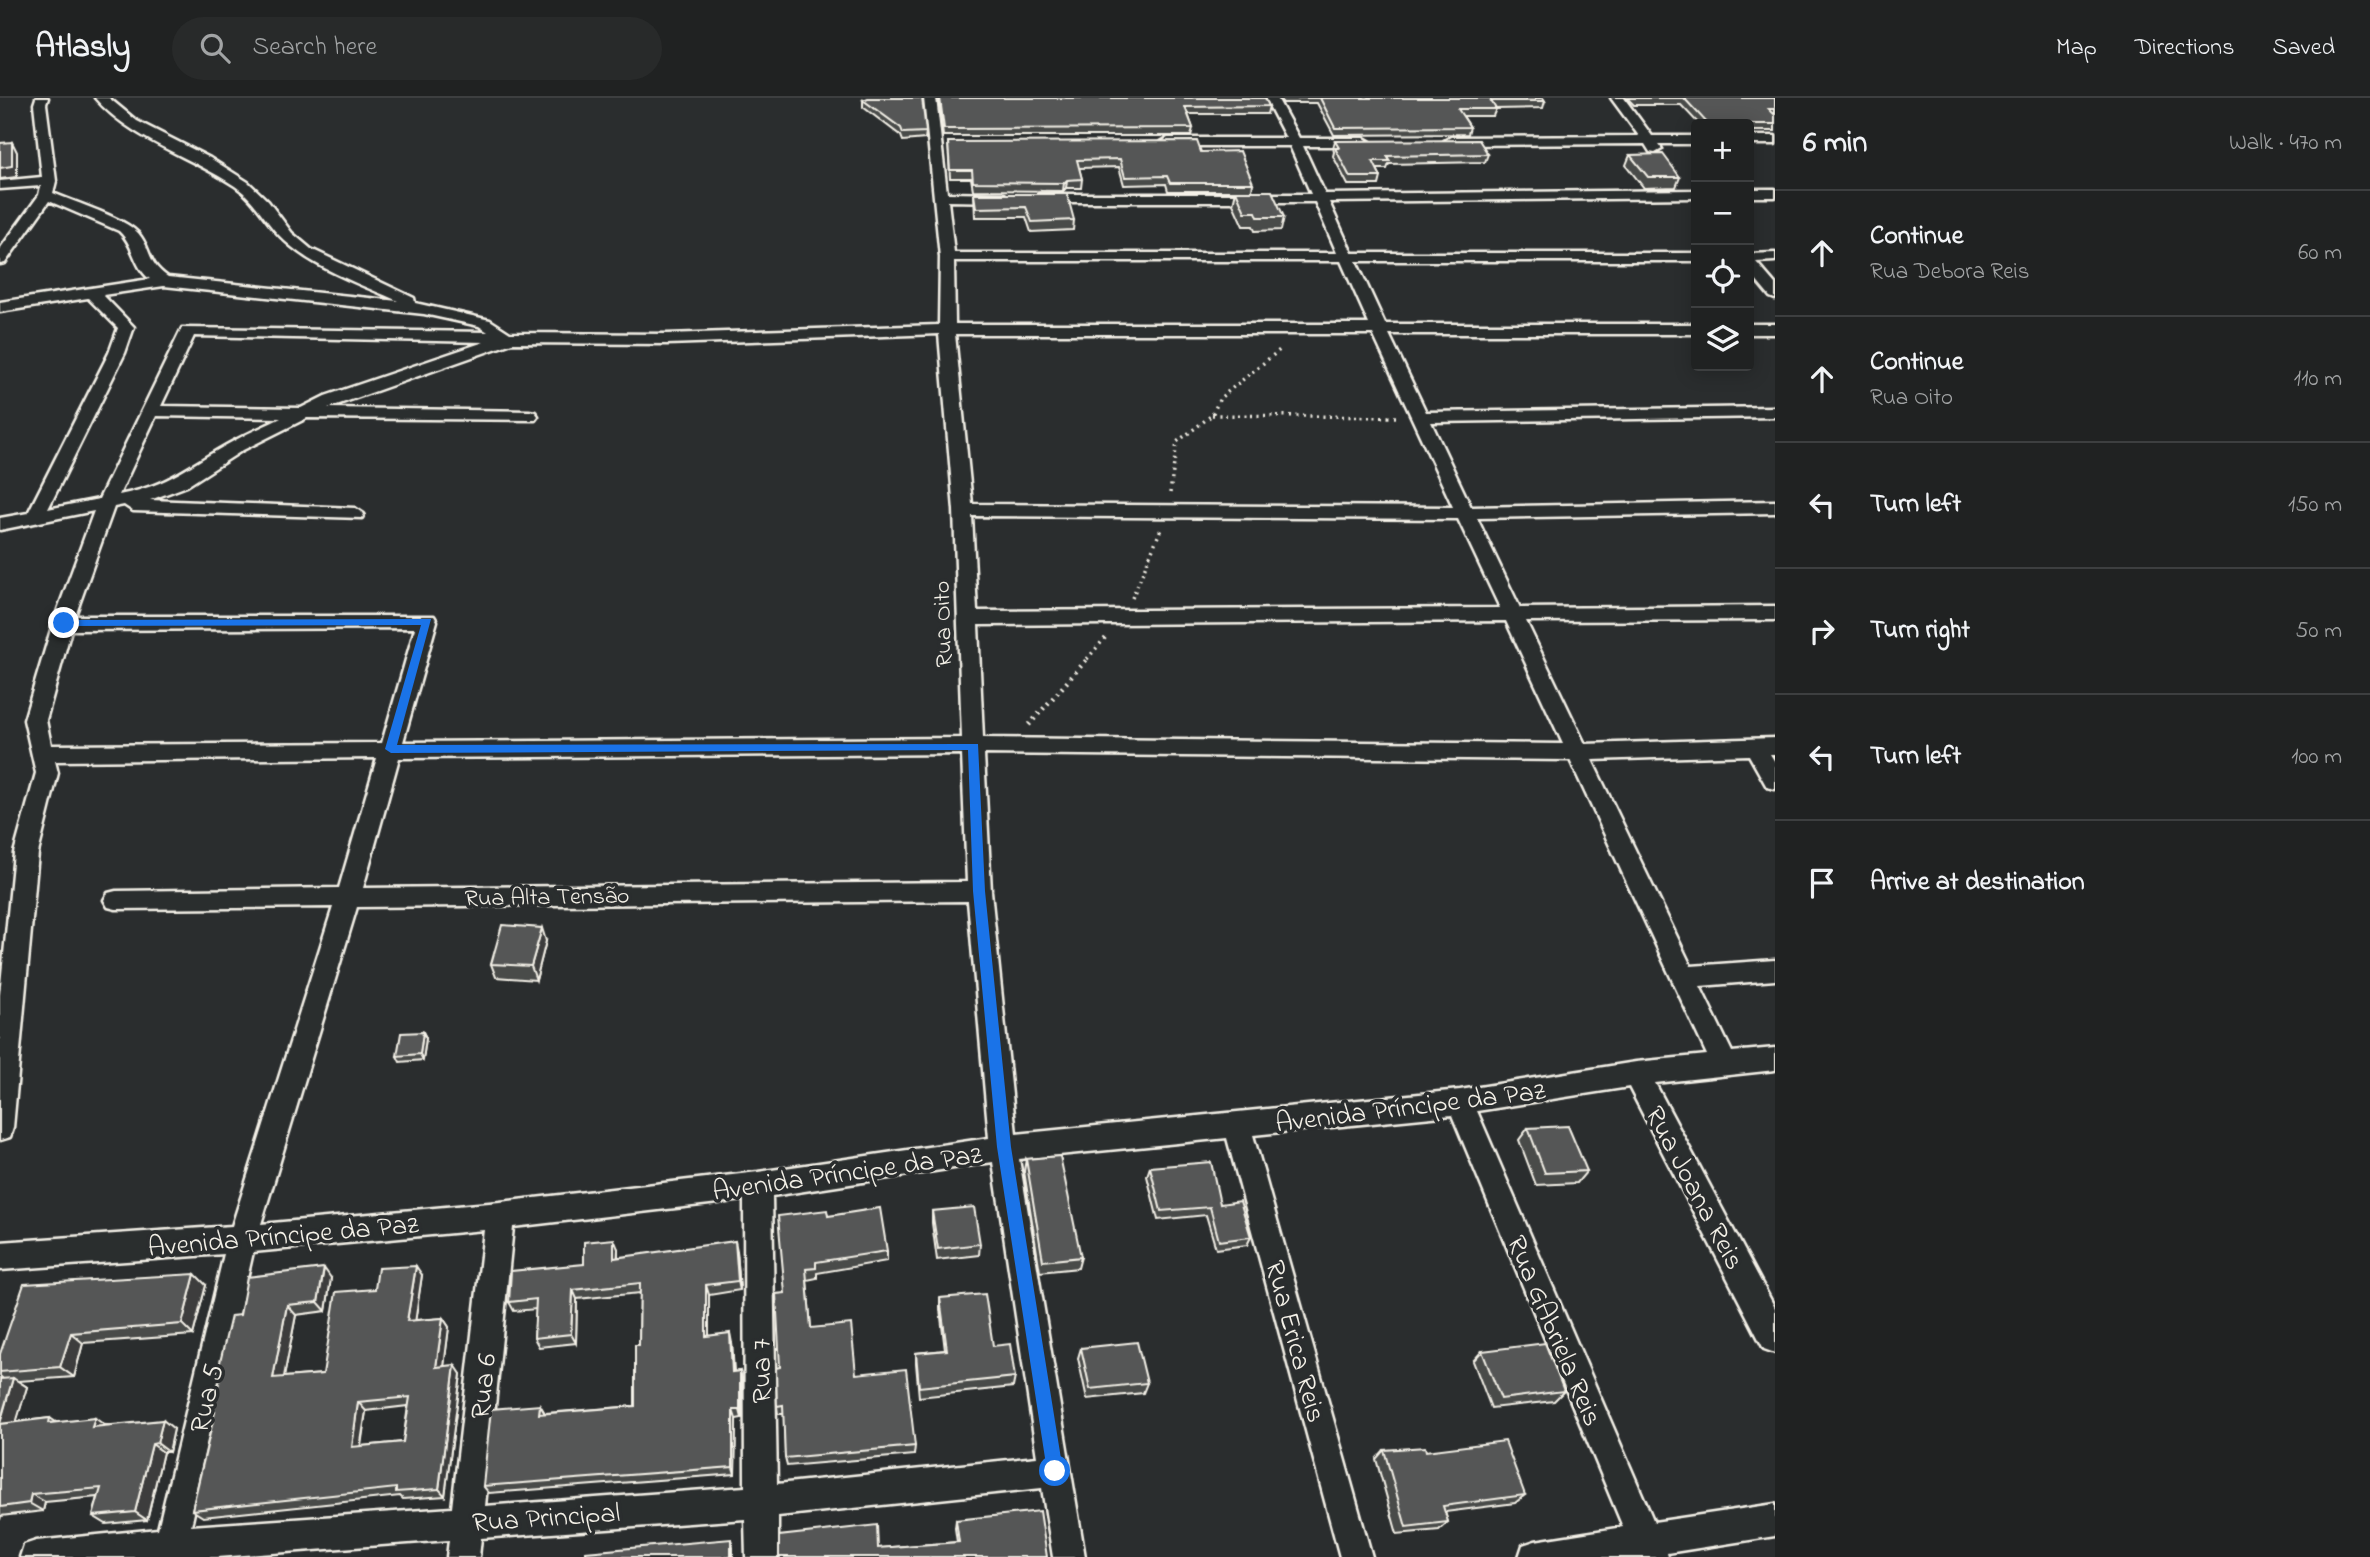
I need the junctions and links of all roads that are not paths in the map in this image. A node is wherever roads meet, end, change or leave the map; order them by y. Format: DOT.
graph roads {
  1 [pos="42,98"];
  2 [pos="102,98"];
  3 [pos="930,98"];
  4 [pos="1271,98"];
  5 [pos="1617,98"];
  6 [pos="1691,140"];
  7 [pos="1754,140"];
  8 [pos="1775,140"];
  9 [pos="1648,141"];
  10 [pos="1157,142"];
  11 [pos="1295,142"];
  12 [pos="1377,142"];
  13 [pos="1431,142"];
  14 [pos="1665,161"];
  15 [pos="1681,182"];
  16 [pos="0,185"];
  17 [pos="48,188"];
  18 [pos="1691,193"];
  19 [pos="1754,193"];
  20 [pos="1775,193"];
  21 [pos="1691,196"];
  22 [pos="941,197"];
  23 [pos="1319,198"];
  24 [pos="1346,255"];
  25 [pos="947,257"];
  26 [pos="1691,257"];
  27 [pos="1754,257"];
  28 [pos="1775,257"];
  29 [pos="0,260"];
  30 [pos="1754,269"];
  31 [pos="164,281"];
  32 [pos="91,292"];
  33 [pos="1775,294"];
  34 [pos="0,307"];
  35 [pos="424,309"];
  36 [pos="947,329"];
  37 [pos="1691,329"];
  38 [pos="1754,329"];
  39 [pos="1775,329"];
  40 [pos="1380,331"];
  41 [pos="510,338"];
  42 [pos="150,411"];
  43 [pos="1775,412"];
  44 [pos="302,415"];
  45 [pos="529,416"];
  46 [pos="1420,417"];
  47 [pos="106,504"];
  48 [pos="1775,507"];
  49 [pos="964,510"];
  50 [pos="1465,513"];
  51 [pos="355,514"];
  52 [pos="35,517"];
  53 [pos="0,524"];
  54 [pos="1775,613"];
  55 [pos="1513,616"];
  56 [pos="968,618"];
  57 [pos="64,623"];
  58 [pos="974,746"];
  59 [pos="1765,746"];
  60 [pos="391,749"];
  61 [pos="1577,752"];
  62 [pos="43,753"];
  63 [pos="1775,781"];
  64 [pos="979,891"];
  65 [pos="348,898"];
  66 [pos="116,900"];
  67 [pos="1775,970"];
  68 [pos="1683,977"];
  69 [pos="1775,1059"];
  70 [pos="1724,1065"];
  71 [pos="1636,1074"];
  72 [pos="1460,1102"];
  73 [pos="1237,1126"];
  74 [pos="0,1128"];
  75 [pos="1004,1147"];
  76 [pos="758,1185"];
  77 [pos="500,1215"];
  78 [pos="242,1239"];
  79 [pos="0,1256"];
  80 [pos="1775,1338"];
  81 [pos="1055,1471"];
  82 [pos="761,1502"];
  83 [pos="1775,1520"];
  84 [pos="467,1522"];
  85 [pos="1649,1548"];
  86 [pos="170,1551"];
  87 [pos="36,1557"];
  88 [pos="463,1557"];
  89 [pos="762,1557"];
  90 [pos="1069,1557"];
  91 [pos="1356,1557"];
  92 [pos="1535,1557"];
  1 -- 17 [label="street"];
  2 -- 35 [label="street"];
  3 -- 22 [label="street, Rua Oito"];
  4 -- 11 [label="street"];
  5 -- 9 [label="street"];
  6 -- 9 [label="street"];
  7 -- 8 [label="street"];
  9 -- 13 [label="street"];
  9 -- 14 [label="street"];
  10 -- 11 [label="street"];
  11 -- 12 [label="street"];
  11 -- 23 [label="street"];
  15 -- 18 [label="street"];
  16 -- 17 [label="street"];
  17 -- 29 [label="street"];
  17 -- 31 [label="street"];
  19 -- 20 [label="street"];
  21 -- 23 [label="street"];
  22 -- 23 [label="street"];
  22 -- 25 [label="street, Rua Oito"];
  23 -- 24 [label="street"];
  24 -- 25 [label="street"];
  24 -- 26 [label="street"];
  24 -- 40 [label="street"];
  25 -- 36 [label="street, Rua Oito"];
  27 -- 28 [label="street"];
  30 -- 33 [label="street"];
  31 -- 32 [label="street"];
  31 -- 35 [label="street"];
  32 -- 34 [label="street"];
  32 -- 52 [label="street"];
  35 -- 41 [label="street"];
  36 -- 40 [label="street"];
  36 -- 41 [label="street"];
  36 -- 49 [label="street, Rua Oito"];
  37 -- 40 [label="street"];
  38 -- 39 [label="street"];
  40 -- 46 [label="street"];
  41 -- 42 [label="street"];
  41 -- 44 [label="street"];
  42 -- 44 [label="street"];
  42 -- 47 [label="street"];
  43 -- 46 [label="street"];
  44 -- 45 [label="street"];
  44 -- 47 [label="street"];
  46 -- 50 [label="street"];
  47 -- 51 [label="street"];
  47 -- 52 [label="street"];
  47 -- 57 [label="street"];
  48 -- 50 [label="street"];
  49 -- 50 [label="street"];
  49 -- 56 [label="street, Rua Oito"];
  50 -- 55 [label="street"];
  52 -- 53 [label="street"];
  54 -- 55 [label="street"];
  55 -- 56 [label="street"];
  55 -- 61 [label="street"];
  56 -- 58 [label="street, Rua Oito"];
  57 -- 60 [label="street, Rua 5"];
  57 -- 62 [label="street"];
  58 -- 60 [label="street"];
  58 -- 61 [label="street"];
  58 -- 64 [label="street, Rua Oito"];
  59 -- 61 [label="street"];
  59 -- 63 [label="street"];
  60 -- 62 [label="street"];
  60 -- 65 [label="street, Rua 5"];
  61 -- 68 [label="street"];
  62 -- 74 [label="street"];
  64 -- 65 [label="street, Rua Alta Tensão"];
  64 -- 75 [label="street, Rua Oito"];
  65 -- 66 [label="street, Rua Alta Tensão"];
  65 -- 78 [label="street, Rua 5"];
  67 -- 68 [label="street"];
  68 -- 70 [label="street"];
  69 -- 70 [label="street, Avenida Príncipe da Paz"];
  70 -- 71 [label="street, Avenida Príncipe da Paz"];
  71 -- 72 [label="street, Avenida Príncipe da Paz"];
  71 -- 80 [label="street, Rua Joana Reis"];
  72 -- 73 [label="street, Avenida Príncipe da Paz"];
  72 -- 85 [label="street, Rua GAbriela Reis"];
  73 -- 75 [label="street, Avenida Príncipe da Paz"];
  73 -- 91 [label="street, Rua Erica Reis"];
  75 -- 76 [label="street, Avenida Príncipe da Paz"];
  75 -- 81 [label="street, Rua Oito"];
  76 -- 77 [label="street, Avenida Príncipe da Paz"];
  76 -- 82 [label="street, Rua 7"];
  77 -- 78 [label="street, Avenida Príncipe da Paz"];
  77 -- 84 [label="street, Rua 6"];
  78 -- 79 [label="street, Avenida Príncipe da Paz"];
  78 -- 86 [label="street, Rua 5"];
  81 -- 82 [label="street, Rua Principal"];
  81 -- 90 [label="street, Rua Oito"];
  82 -- 84 [label="street, Rua Principal"];
  82 -- 89 [label="street, Rua 7"];
  83 -- 85 [label="street"];
  84 -- 86 [label="street, Rua Principal"];
  84 -- 88 [label="street, Rua 6"];
  85 -- 92 [label="street"];
  86 -- 87 [label="street, Rua Principal"];
}
